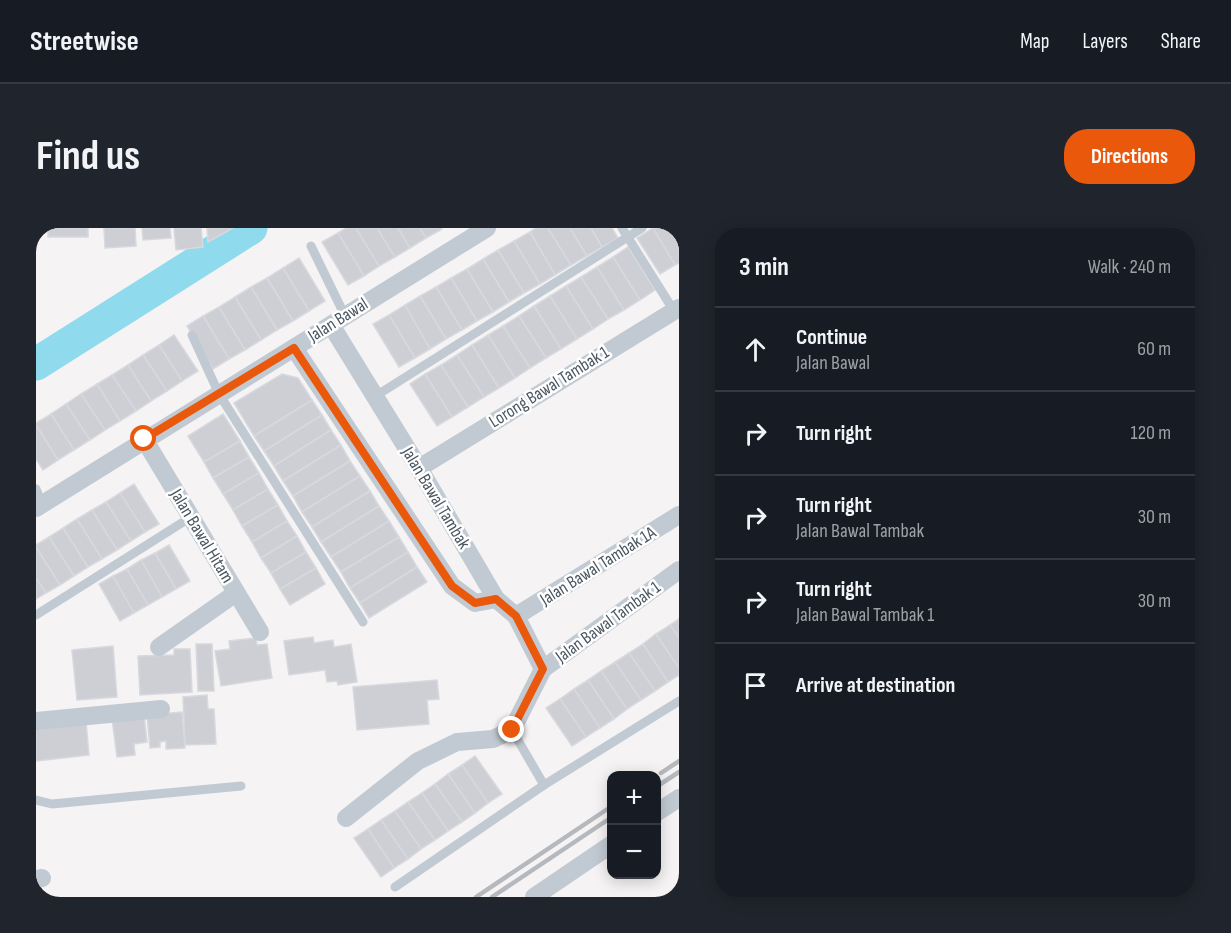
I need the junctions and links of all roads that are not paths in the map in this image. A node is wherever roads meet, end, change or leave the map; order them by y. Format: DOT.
graph roads {
  1 [pos="487,228"];
  2 [pos="642,228"];
  3 [pos="625,232"];
  4 [pos="310,246"];
  5 [pos="676,314"];
  6 [pos="338,320"];
  7 [pos="192,335"];
  8 [pos="294,348"];
  9 [pos="219,394"];
  10 [pos="375,397"];
  11 [pos="144,439"];
  12 [pos="419,468"];
  13 [pos="38,500"];
  14 [pos="679,515"];
  15 [pos="191,517"];
  16 [pos="679,570"];
  17 [pos="236,593"];
  18 [pos="496,599"];
  19 [pos="36,615"];
  20 [pos="516,616"];
  21 [pos="363,622"];
  22 [pos="260,633"];
  23 [pos="159,647"];
  24 [pos="543,669"];
  25 [pos="679,701"];
  26 [pos="161,709"];
  27 [pos="36,721"];
  28 [pos="512,730"];
  29 [pos="544,785"];
  30 [pos="241,786"];
  31 [pos="679,798"];
  32 [pos="36,800"];
  33 [pos="661,810"];
  34 [pos="346,818"];
  35 [pos="607,847"];
  36 [pos="395,887"];
  37 [pos="534,897"];
  1 -- 6 [label="street, Jalan Bawal"];
  2 -- 3 [label="lane"];
  3 -- 5 [label="lane"];
  3 -- 10 [label="lane"];
  4 -- 6 [label="lane"];
  5 -- 12 [label="street, Lorong Bawal Tambak 1"];
  6 -- 8 [label="street, Jalan Bawal"];
  6 -- 10 [label="street, Jalan Bawal Tambak"];
  7 -- 9 [label="lane"];
  8 -- 9 [label="street, Jalan Bawal"];
  8 -- 18 [label="street"];
  9 -- 11 [label="street, Jalan Bawal"];
  9 -- 21 [label="lane"];
  10 -- 12 [label="street, Jalan Bawal Tambak"];
  11 -- 13 [label="street, Jalan Bawal"];
  11 -- 15 [label="street, Jalan Bawal Hitam"];
  12 -- 18 [label="street, Jalan Bawal Tambak"];
  14 -- 20 [label="street, Jalan Bawal Tambak 1A"];
  15 -- 17 [label="street, Jalan Bawal Hitam"];
  15 -- 19 [label="lane"];
  16 -- 24 [label="street, Jalan Bawal Tambak 1"];
  17 -- 22 [label="street, Jalan Bawal Hitam"];
  17 -- 23 [label="street"];
  18 -- 20 [label="street, Jalan Bawal Tambak"];
  20 -- 24 [label="street, Jalan Bawal Tambak"];
  24 -- 28 [label="street, Jalan Bawal Tambak 1"];
  25 -- 29 [label="lane"];
  26 -- 27 [label="street"];
  28 -- 29 [label="lane"];
  28 -- 34 [label="street"];
  29 -- 36 [label="lane"];
  30 -- 32 [label="lane"];
  31 -- 33 [label="street"];
  35 -- 37 [label="street"];
}
